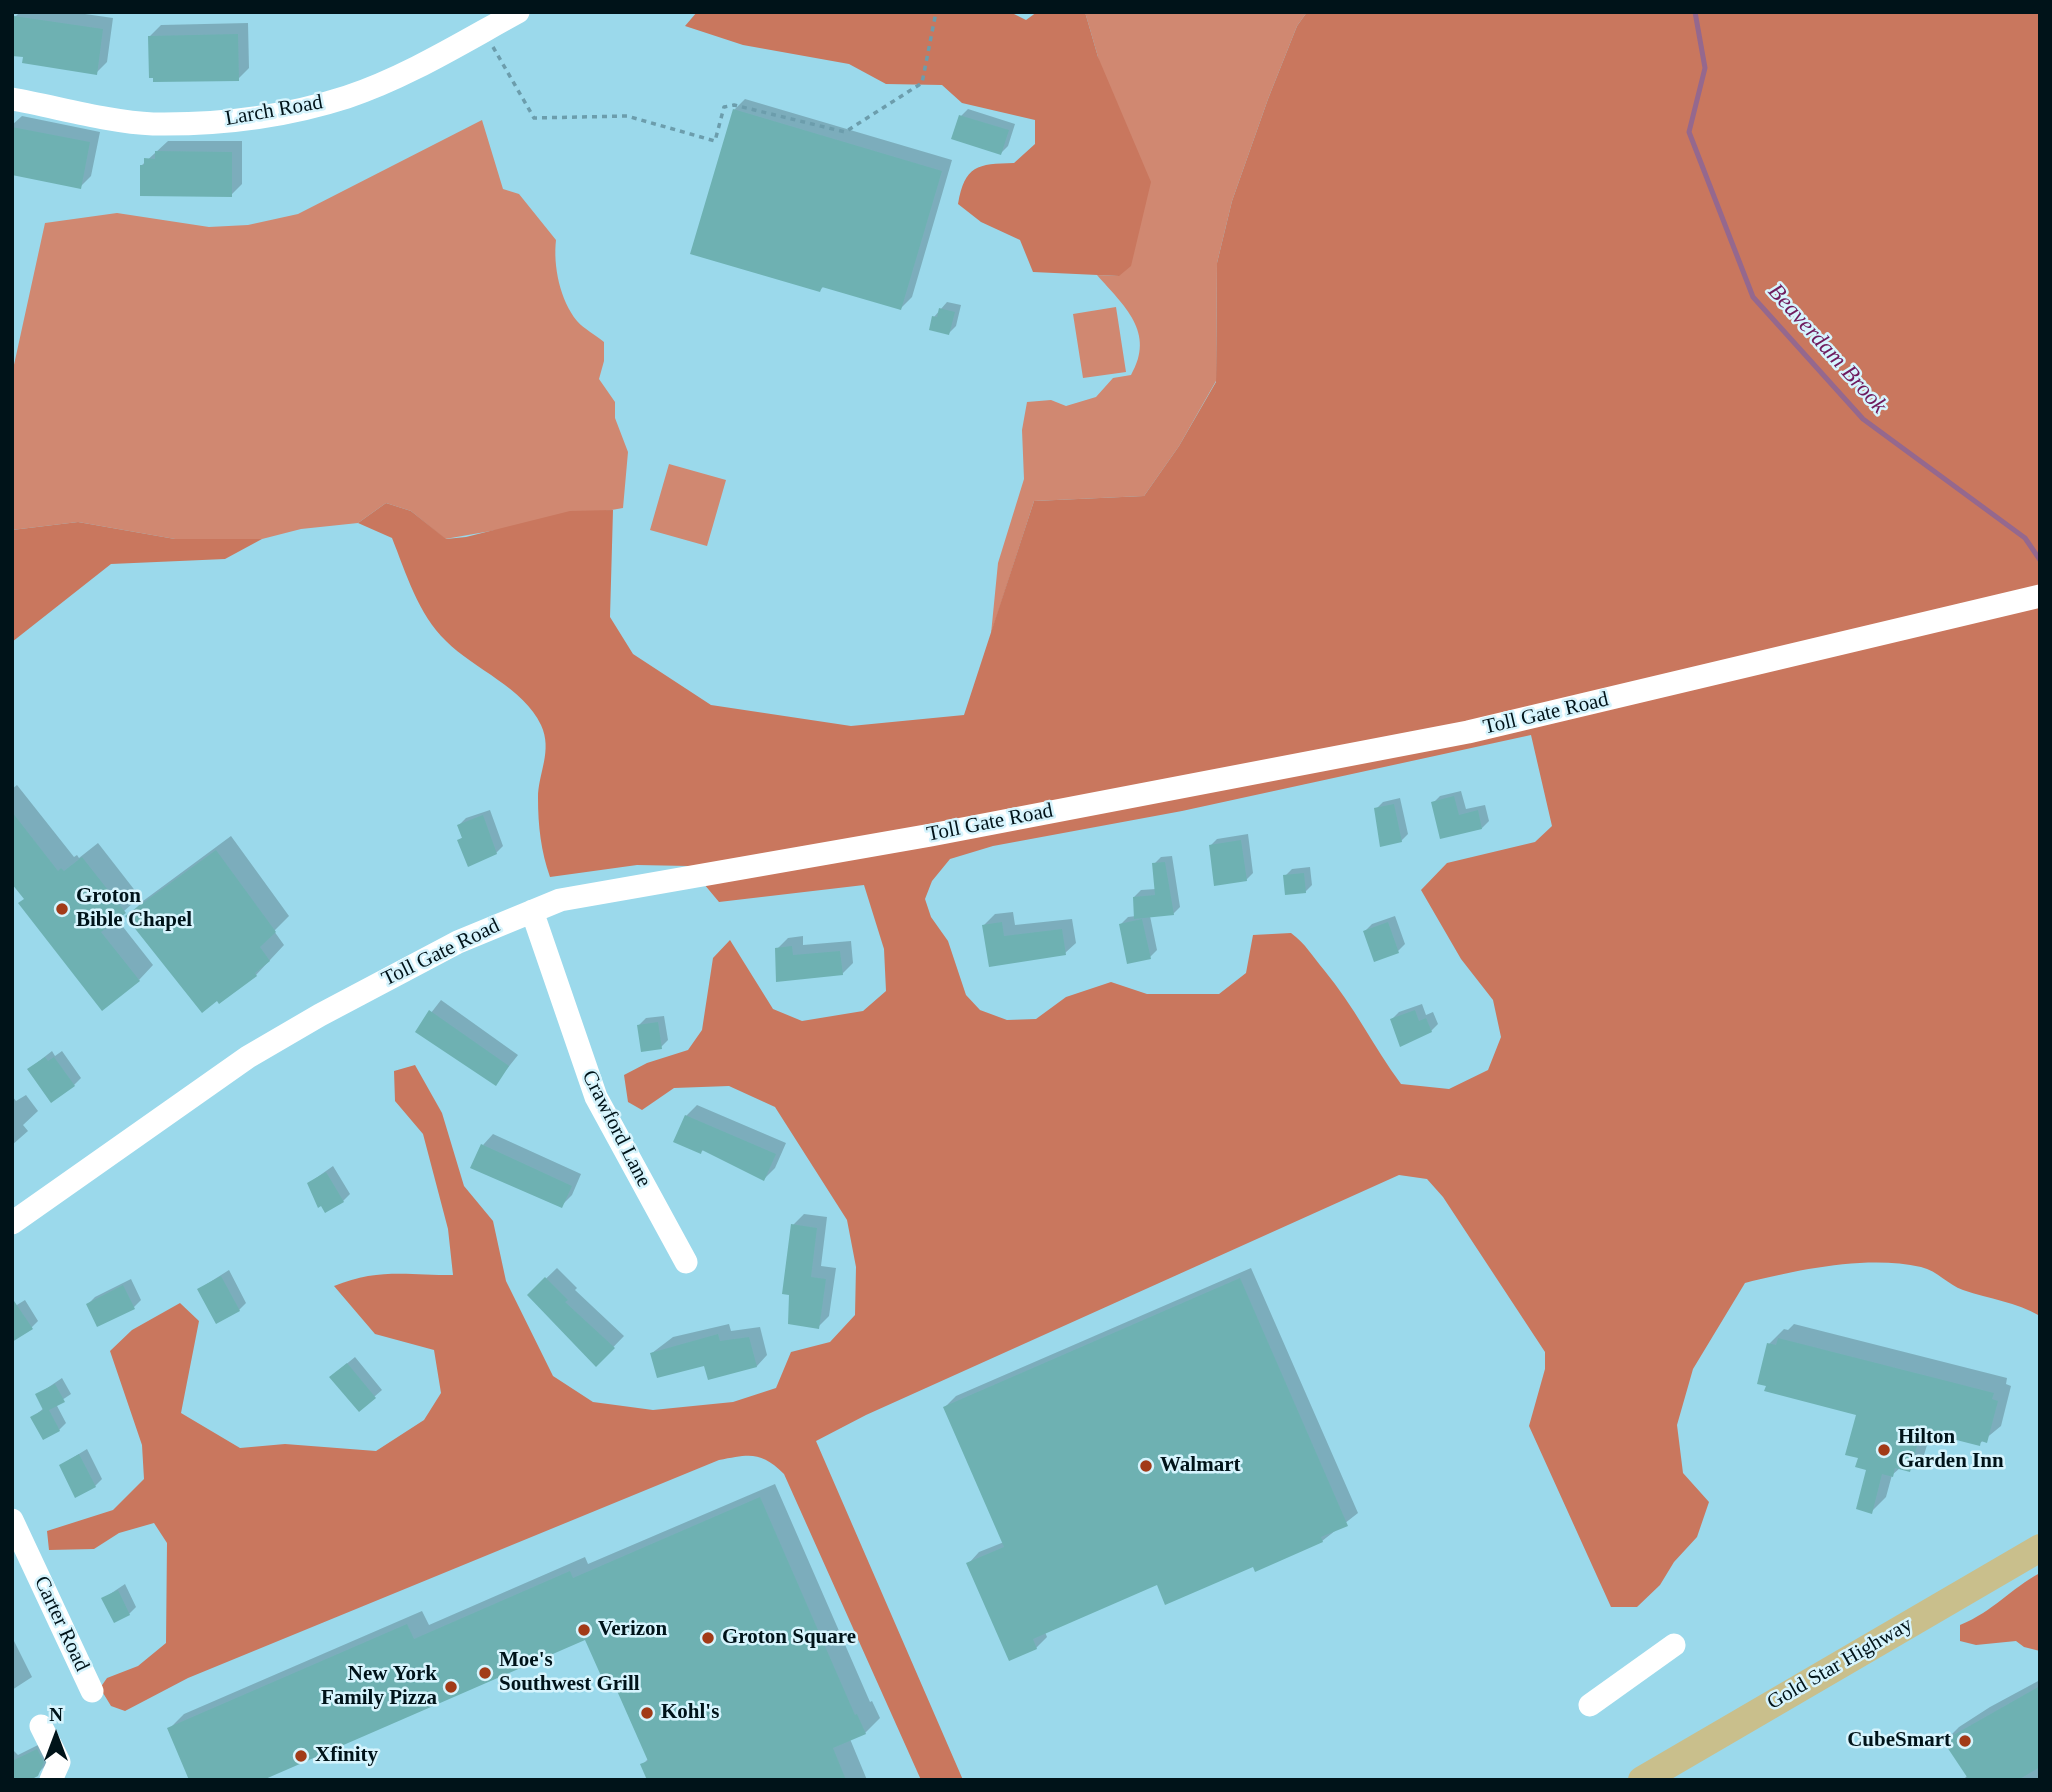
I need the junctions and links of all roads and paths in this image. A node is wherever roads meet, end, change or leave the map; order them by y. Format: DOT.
graph roads {
  1 [pos="518,12"];
  2 [pos="936,12"];
  3 [pos="484,31"];
  4 [pos="12,99"];
  5 [pos="2040,596"];
  6 [pos="532,911"];
  7 [pos="12,1223"];
  8 [pos="686,1262"];
  9 [pos="12,1520"];
  10 [pos="2040,1548"];
  11 [pos="1674,1644"];
  12 [pos="92,1690"];
  13 [pos="1590,1704"];
  14 [pos="41,1726"];
  15 [pos="51,1780"];
  16 [pos="1642,1780"];
  1 -- 3 [label="street, Larch Road"];
  2 -- 3 [label="path"];
  3 -- 4 [label="street, Larch Road"];
  5 -- 6 [label="street, Toll Gate Road"];
  6 -- 7 [label="street, Toll Gate Road"];
  6 -- 8 [label="street, Crawford Lane"];
  9 -- 12 [label="street, Carter Road"];
  10 -- 16 [label="main road, Gold Star Highway"];
  11 -- 13 [label="street"];
  14 -- 15 [label="street"];
}
